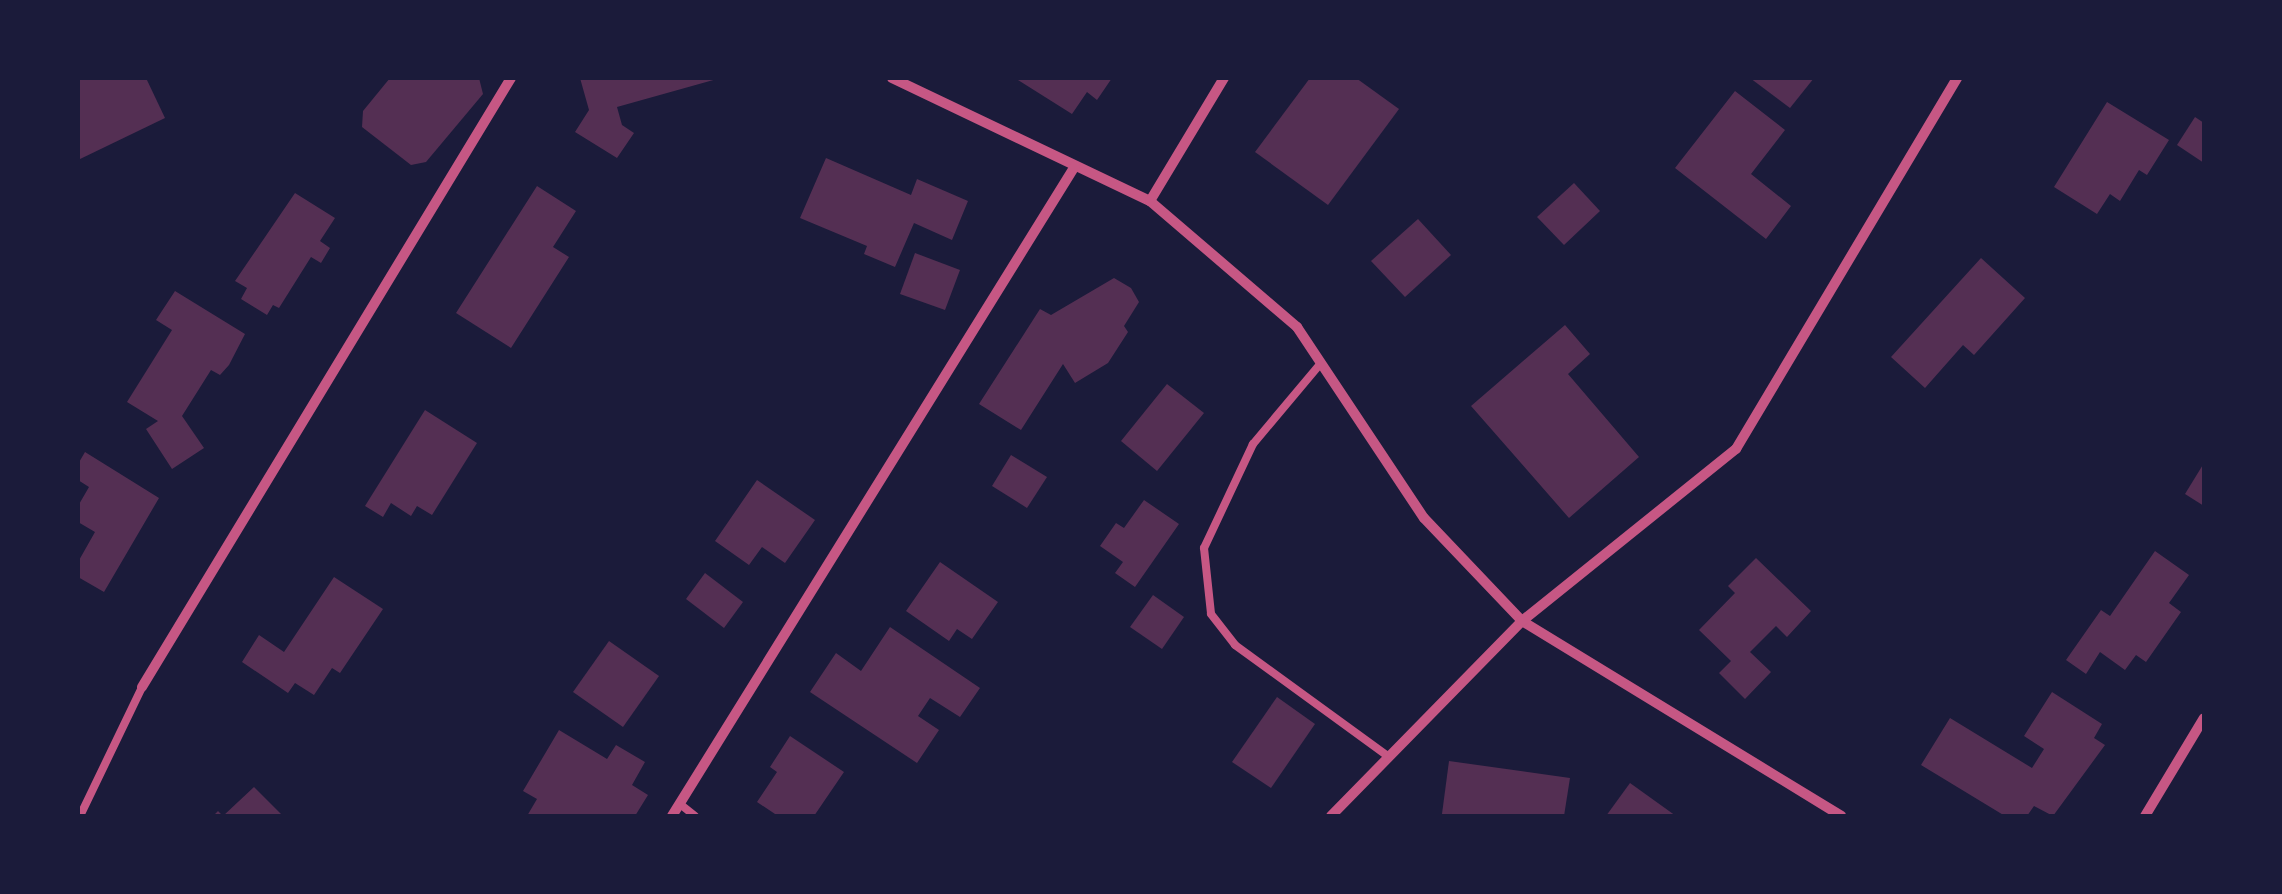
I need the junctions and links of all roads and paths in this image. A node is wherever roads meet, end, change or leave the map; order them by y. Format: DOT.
graph roads {
  1 [pos="511,78"];
  2 [pos="892,78"];
  3 [pos="1224,78"];
  4 [pos="1957,78"];
  5 [pos="1075,166"];
  6 [pos="1150,201"];
  7 [pos="1322,363"];
  8 [pos="1522,621"];
  9 [pos="142,686"];
  10 [pos="2204,718"];
  11 [pos="1389,757"];
  12 [pos="680,804"];
  13 [pos="80,816"];
  14 [pos="672,816"];
  15 [pos="696,816"];
  16 [pos="1331,816"];
  17 [pos="1841,816"];
  18 [pos="2145,816"];
  1 -- 9 [label="street"];
  2 -- 5 [label="street"];
  3 -- 6 [label="street"];
  4 -- 8 [label="street"];
  5 -- 6 [label="street"];
  5 -- 12 [label="street"];
  6 -- 7 [label="street"];
  7 -- 8 [label="street"];
  7 -- 11 [label="lane"];
  8 -- 11 [label="street"];
  8 -- 17 [label="street"];
  9 -- 13 [label="lane"];
  10 -- 18 [label="street"];
  11 -- 16 [label="street"];
  12 -- 14 [label="street"];
  12 -- 15 [label="lane"];
}
